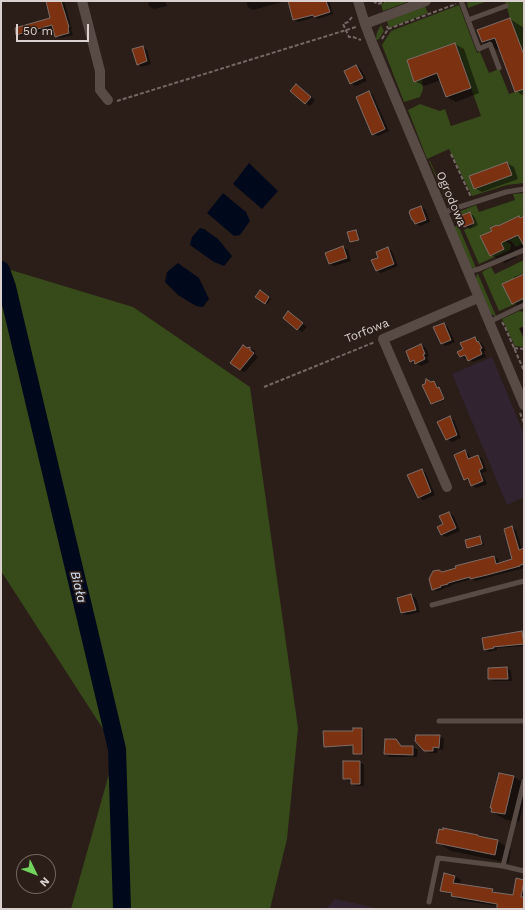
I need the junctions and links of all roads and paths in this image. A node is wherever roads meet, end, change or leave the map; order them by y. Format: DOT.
graph roads {
  1 [pos="82,1"];
  2 [pos="358,1"];
  3 [pos="374,1"];
  4 [pos="386,1"];
  5 [pos="426,1"];
  6 [pos="461,2"];
  7 [pos="506,6"];
  8 [pos="468,20"];
  9 [pos="365,24"];
  10 [pos="388,29"];
  11 [pos="499,68"];
  12 [pos="108,100"];
  13 [pos="451,154"];
  14 [pos="524,189"];
  15 [pos="471,198"];
  16 [pos="443,214"];
  17 [pos="524,250"];
  18 [pos="467,272"];
  19 [pos="478,298"];
  20 [pos="524,305"];
  21 [pos="489,322"];
  22 [pos="383,339"];
  23 [pos="514,348"];
  24 [pos="524,349"];
  25 [pos="264,387"];
  26 [pos="524,405"];
  27 [pos="447,487"];
  28 [pos="524,581"];
  29 [pos="432,605"];
  30 [pos="439,721"];
  31 [pos="524,721"];
  32 [pos="524,782"];
  33 [pos="503,866"];
  34 [pos="524,871"];
  35 [pos="429,902"];
  1 -- 12 [label="street"];
  2 -- 9 [label="street, Ogrodowa"];
  3 -- 4 [label="path"];
  5 -- 9 [label="street"];
  6 -- 8 [label="lane"];
  6 -- 10 [label="path"];
  7 -- 8 [label="lane"];
  8 -- 11 [label="lane"];
  9 -- 12 [label="path"];
  9 -- 16 [label="street, Ogrodowa"];
  13 -- 15 [label="path"];
  14 -- 16 [label="lane"];
  16 -- 18 [label="street, Ogrodowa"];
  17 -- 18 [label="lane"];
  18 -- 19 [label="street, Ogrodowa"];
  19 -- 21 [label="street, Ogrodowa"];
  19 -- 22 [label="street, Torfowa"];
  20 -- 21 [label="lane"];
  21 -- 26 [label="street, Ogrodowa"];
  22 -- 25 [label="path, Torfowa"];
  22 -- 27 [label="street"];
  23 -- 24 [label="path"];
  28 -- 29 [label="lane"];
  30 -- 31 [label="lane"];
  32 -- 33 [label="lane"];
  33 -- 34 [label="lane"];
  33 -- 35 [label="lane"];
}
